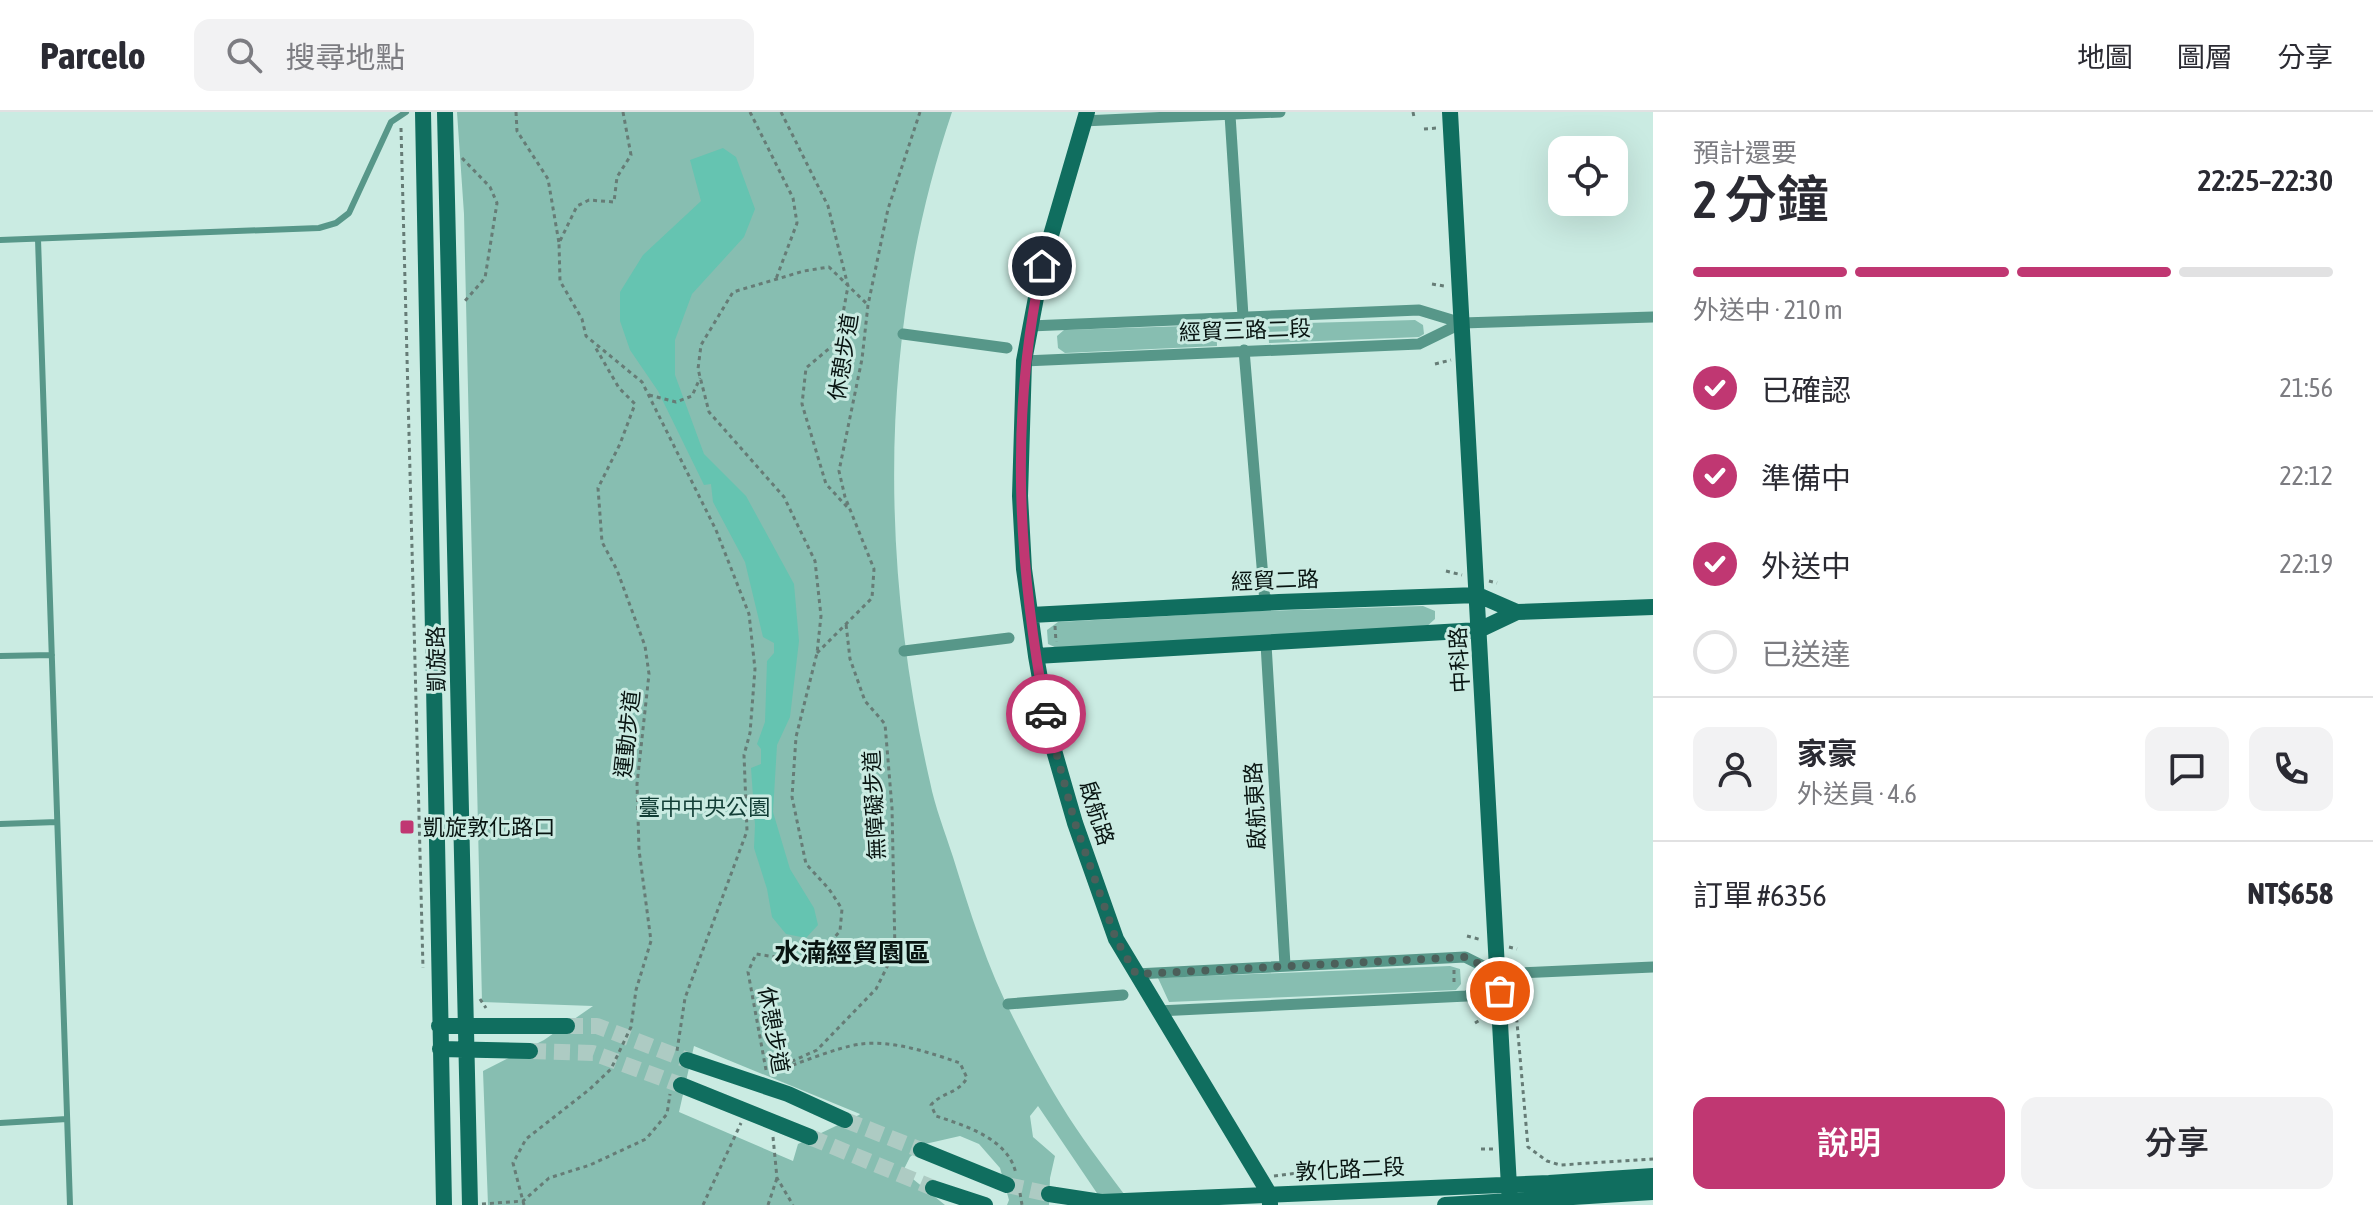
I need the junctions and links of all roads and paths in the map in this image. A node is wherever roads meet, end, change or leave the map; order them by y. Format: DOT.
graph roads {
  1 [pos="423,112"];
  2 [pos="445,112"];
  3 [pos="516,112"];
  4 [pos="623,112"];
  5 [pos="750,112"];
  6 [pos="781,112"];
  7 [pos="920,112"];
  8 [pos="1280,112"];
  9 [pos="1450,112"];
  10 [pos="403,114"];
  11 [pos="1230,115"];
  12 [pos="1085,116"];
  13 [pos="462,158"];
  14 [pos="38,239"];
  15 [pos="0,240"];
  16 [pos="559,243"];
  17 [pos="776,279"];
  18 [pos="848,286"];
  19 [pos="465,301"];
  20 [pos="868,305"];
  21 [pos="1243,316"];
  22 [pos="1653,317"];
  23 [pos="1462,323"];
  24 [pos="1030,326"];
  25 [pos="903,334"];
  26 [pos="592,342"];
  27 [pos="1007,348"];
  28 [pos="1244,350"];
  29 [pos="1024,361"];
  30 [pos="700,377"];
  31 [pos="649,395"];
  32 [pos="851,510"];
  33 [pos="1478,595"];
  34 [pos="1265,602"];
  35 [pos="1653,607"];
  36 [pos="1517,612"];
  37 [pos="1031,615"];
  38 [pos="846,622"];
  39 [pos="1055,626"];
  40 [pos="1479,630"];
  41 [pos="1009,638"];
  42 [pos="1056,642"];
  43 [pos="1266,644"];
  44 [pos="904,651"];
  45 [pos="817,653"];
  46 [pos="52,655"];
  47 [pos="0,656"];
  48 [pos="1036,656"];
  49 [pos="57,822"];
  50 [pos="0,824"];
  51 [pos="1454,958"];
  52 [pos="1285,965"];
  53 [pos="1653,967"];
  54 [pos="1136,974"];
  55 [pos="1499,974"];
  56 [pos="423,980"];
  57 [pos="1534,983"];
  58 [pos="1123,995"];
  59 [pos="1454,996"];
  60 [pos="1008,1004"];
  61 [pos="1158,1011"];
  62 [pos="439,1026"];
  63 [pos="567,1026"];
  64 [pos="465,1027"];
  65 [pos="440,1049"];
  66 [pos="466,1051"];
  67 [pos="530,1051"];
  68 [pos="681,1058"];
  69 [pos="767,1074"];
  70 [pos="676,1085"];
  71 [pos="746,1111"];
  72 [pos="67,1119"];
  73 [pos="845,1120"];
  74 [pos="772,1121"];
  75 [pos="0,1123"];
  76 [pos="810,1137"];
  77 [pos="921,1150"];
  78 [pos="1653,1159"];
  79 [pos="1653,1176"];
  80 [pos="777,1178"];
  81 [pos="1014,1183"];
  82 [pos="1509,1183"];
  83 [pos="933,1188"];
  84 [pos="1653,1192"];
  85 [pos="1049,1194"];
  86 [pos="1270,1200"];
  87 [pos="523,1203"];
  88 [pos="1510,1203"];
  89 [pos="70,1205"];
  90 [pos="444,1205"];
  91 [pos="471,1205"];
  92 [pos="703,1205"];
  93 [pos="768,1205"];
  94 [pos="793,1205"];
  95 [pos="985,1205"];
  96 [pos="1022,1205"];
  97 [pos="1445,1205"];
  1 -- 62 [label="street, 凱旋路"];
  2 -- 64 [label="street, 凱旋路"];
  3 -- 16 [label="path"];
  4 -- 16 [label="path"];
  5 -- 17 [label="path"];
  6 -- 18 [label="path"];
  7 -- 20 [label="path"];
  8 -- 11 [label="street"];
  9 -- 23 [label="street, 中科路"];
  10 -- 14 [label="lane"];
  10 -- 56 [label="path"];
  11 -- 12 [label="street"];
  11 -- 21 [label="street"];
  12 -- 24 [label="street, 啟航路"];
  13 -- 19 [label="path"];
  14 -- 15 [label="lane"];
  14 -- 46 [label="lane"];
  16 -- 26 [label="path"];
  17 -- 18 [label="path, 休憩步道"];
  17 -- 30 [label="path, 休憩步道"];
  18 -- 20 [label="path, 休憩步道"];
  18 -- 32 [label="path"];
  20 -- 32 [label="path, 休憩步道"];
  21 -- 23 [label="street, 經貿三路二段"];
  21 -- 24 [label="street, 經貿三路二段"];
  22 -- 23 [label="street, 經貿三路二段"];
  23 -- 28 [label="street, 經貿三路二段"];
  23 -- 33 [label="street, 中科路"];
  24 -- 29 [label="street, 啟航路"];
  25 -- 27 [label="street"];
  26 -- 31 [label="path"];
  26 -- 87 [label="path, 運動步道"];
  28 -- 29 [label="street, 經貿三路二段"];
  28 -- 34 [label="street"];
  29 -- 37 [label="street, 啟航路"];
  30 -- 31 [label="path"];
  30 -- 45 [label="path"];
  31 -- 68 [label="path"];
  32 -- 38 [label="path"];
  33 -- 34 [label="street, 經貿二路"];
  33 -- 36 [label="street, 經貿二路"];
  33 -- 40 [label="street, 中科路"];
  34 -- 37 [label="street, 經貿二路"];
  35 -- 36 [label="street, 經貿二路"];
  36 -- 40 [label="street, 經貿二路"];
  37 -- 48 [label="street, 啟航路"];
  38 -- 45 [label="path, 休憩步道"];
  38 -- 69 [label="path, 無障礙步道"];
  39 -- 42 [label="path"];
  40 -- 43 [label="street, 經貿二路"];
  40 -- 55 [label="street, 中科路"];
  41 -- 44 [label="street"];
  43 -- 48 [label="street, 經貿二路"];
  43 -- 52 [label="street, 啟航東路"];
  45 -- 69 [label="path, 休憩步道"];
  46 -- 47 [label="lane"];
  46 -- 49 [label="lane"];
  48 -- 54 [label="street, 啟航路"];
  49 -- 50 [label="lane"];
  49 -- 72 [label="lane"];
  51 -- 52 [label="street"];
  51 -- 55 [label="street"];
  51 -- 59 [label="path"];
  52 -- 54 [label="street"];
  53 -- 55 [label="street"];
  54 -- 61 [label="street, 啟航路"];
  55 -- 59 [label="street"];
  55 -- 82 [label="street, 中科路"];
  57 -- 78 [label="path"];
  58 -- 60 [label="street"];
  59 -- 61 [label="street"];
  61 -- 86 [label="street, 啟航路"];
  62 -- 64 [label="street"];
  62 -- 65 [label="street, 凱旋路"];
  63 -- 64 [label="street"];
  64 -- 66 [label="street, 凱旋路"];
  65 -- 66 [label="street"];
  65 -- 90 [label="street, 凱旋路"];
  66 -- 67 [label="street"];
  66 -- 91 [label="street, 凱旋路"];
  68 -- 73 [label="street"];
  69 -- 81 [label="path"];
  70 -- 71 [label="street"];
  70 -- 87 [label="path"];
  71 -- 74 [label="street"];
  71 -- 92 [label="path"];
  72 -- 75 [label="lane"];
  72 -- 89 [label="lane"];
  74 -- 76 [label="street"];
  74 -- 80 [label="path"];
  77 -- 81 [label="street"];
  79 -- 82 [label="street, 敦化路二段"];
  80 -- 93 [label="path"];
  80 -- 94 [label="path"];
  81 -- 96 [label="path"];
  82 -- 86 [label="street, 敦化路二段"];
  82 -- 88 [label="street, 中科路"];
  83 -- 95 [label="street"];
  84 -- 88 [label="street"];
  85 -- 86 [label="street, 敦化路二段"];
  87 -- 91 [label="path"];
  88 -- 97 [label="street"];
}
